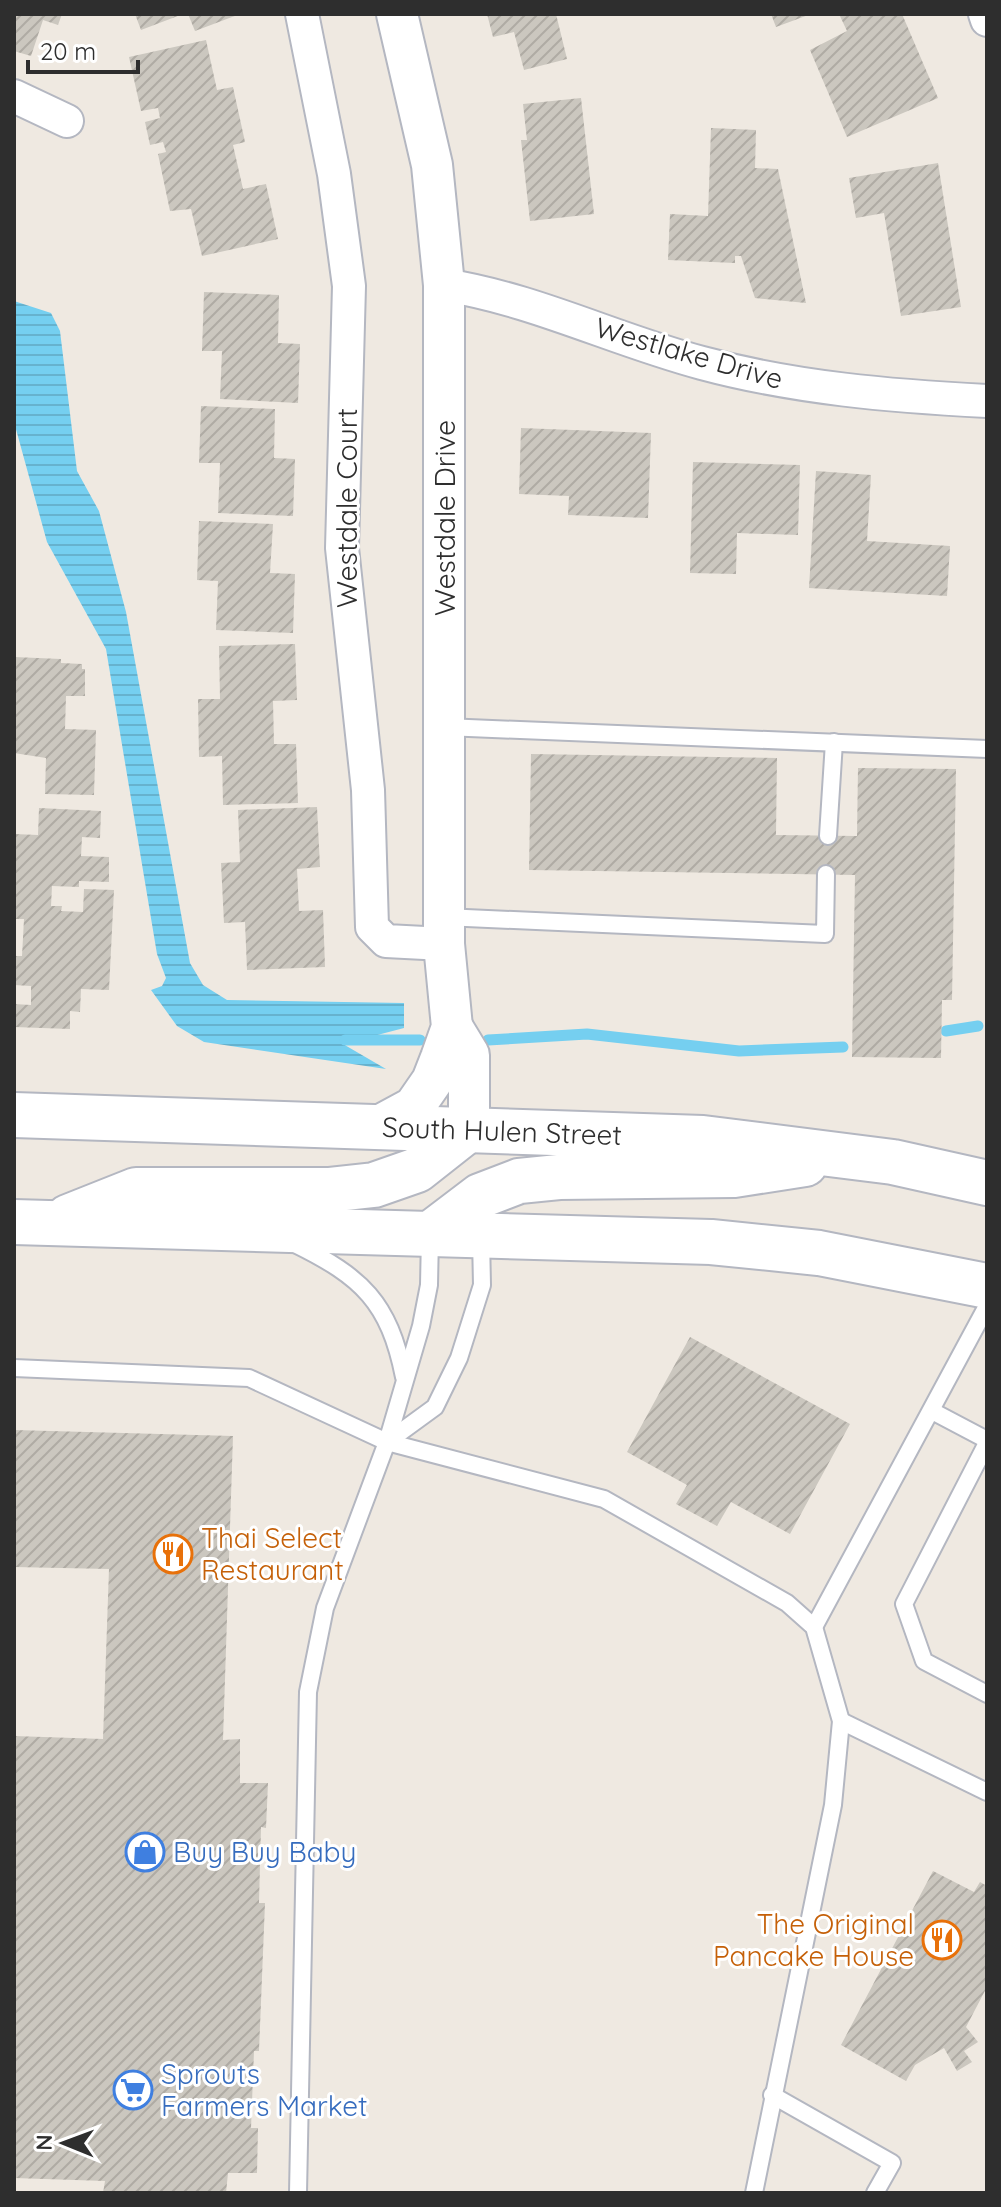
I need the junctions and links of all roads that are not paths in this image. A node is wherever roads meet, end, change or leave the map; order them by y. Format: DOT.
graph roads {
  1 [pos="302,14"];
  2 [pos="397,14"];
  3 [pos="985,14"];
  4 [pos="987,20"];
  5 [pos="14,96"];
  6 [pos="67,121"];
  7 [pos="444,285"];
  8 [pos="987,401"];
  9 [pos="443,727"];
  10 [pos="834,742"];
  11 [pos="987,749"];
  12 [pos="828,836"];
  13 [pos="826,874"];
  14 [pos="444,931"];
  15 [pos="452,1027"];
  16 [pos="14,1115"];
  17 [pos="387,1128"];
  18 [pos="469,1129"];
  19 [pos="855,1156"];
  20 [pos="432,1162"];
  21 [pos="987,1183"];
  22 [pos="473,1220"];
  23 [pos="32,1223"];
  24 [pos="268,1231"];
  25 [pos="430,1234"];
  26 [pos="987,1286"];
  27 [pos="987,1306"];
  28 [pos="14,1368"];
  29 [pos="405,1382"];
  30 [pos="932,1411"];
  31 [pos="987,1441"];
  32 [pos="387,1442"];
  33 [pos="814,1627"];
  34 [pos="987,1694"];
  35 [pos="841,1721"];
  36 [pos="987,1792"];
  37 [pos="772,2095"];
  38 [pos="298,2193"];
  39 [pos="754,2193"];
  40 [pos="875,2193"];
  1 -- 14 [label="street, Westdale Court"];
  2 -- 7 [label="street, Westdale Drive"];
  3 -- 4 [label="street"];
  5 -- 6 [label="street"];
  7 -- 8 [label="street, Westlake Drive"];
  7 -- 9 [label="street, Westdale Drive"];
  9 -- 10 [label="lane"];
  9 -- 14 [label="street, Westdale Drive"];
  10 -- 11 [label="lane"];
  10 -- 12 [label="lane"];
  13 -- 14 [label="lane"];
  14 -- 15 [label="street, Westdale Drive"];
  15 -- 17 [label="street, Westdale Drive"];
  15 -- 18 [label="street, Westdale Drive"];
  16 -- 17 [label="main road, South Hulen Street"];
  17 -- 18 [label="main road, South Hulen Street"];
  17 -- 20 [label="main road"];
  18 -- 19 [label="main road, South Hulen Street"];
  18 -- 20 [label="main road"];
  19 -- 21 [label="main road, South Hulen Street"];
  19 -- 22 [label="main road"];
  20 -- 22 [label="main road"];
  20 -- 23 [label="main road"];
  22 -- 25 [label="main road"];
  22 -- 26 [label="main road"];
  22 -- 32 [label="lane"];
  23 -- 24 [label="main road"];
  24 -- 25 [label="main road"];
  24 -- 29 [label="lane"];
  25 -- 29 [label="lane"];
  27 -- 30 [label="lane"];
  28 -- 32 [label="lane"];
  29 -- 32 [label="lane"];
  30 -- 31 [label="lane"];
  30 -- 33 [label="lane"];
  31 -- 34 [label="lane"];
  32 -- 33 [label="lane"];
  32 -- 38 [label="lane"];
  33 -- 35 [label="lane"];
  35 -- 36 [label="lane"];
  35 -- 37 [label="lane"];
  37 -- 39 [label="lane"];
  37 -- 40 [label="lane"];
}
